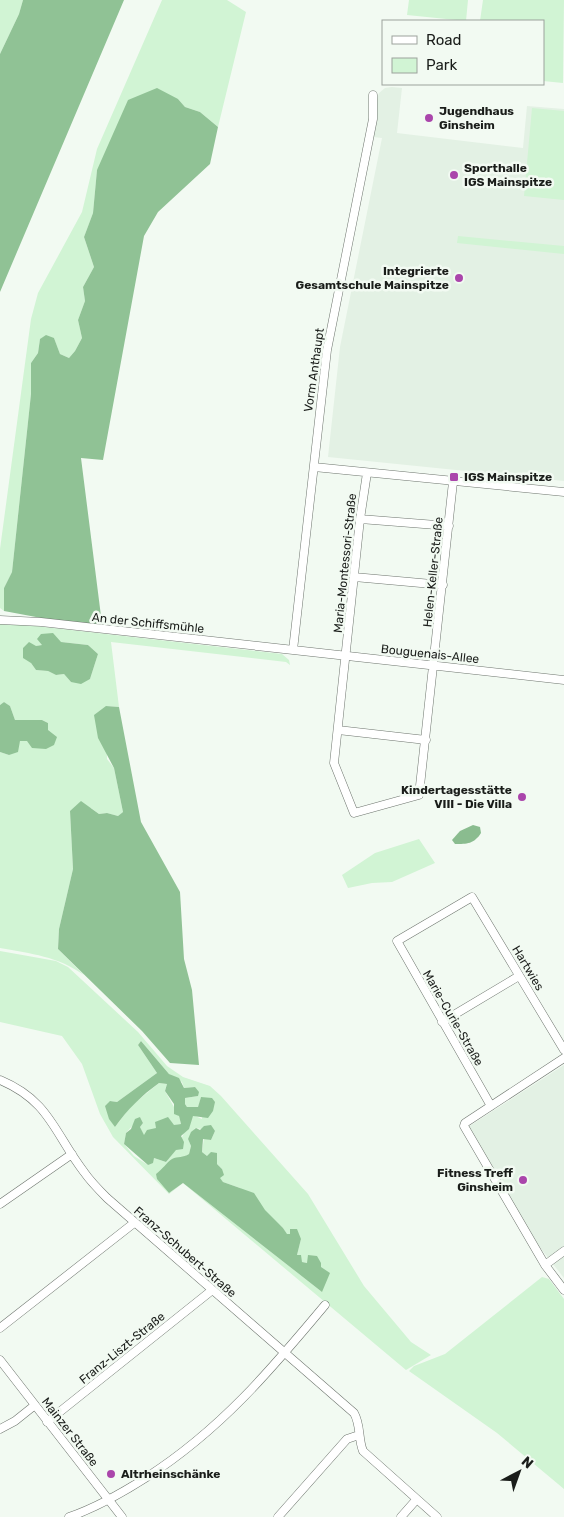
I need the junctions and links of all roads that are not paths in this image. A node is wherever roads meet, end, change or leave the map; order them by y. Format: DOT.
graph roads {
  1 [pos="373,95"];
  2 [pos="314,467"];
  3 [pos="367,473"];
  4 [pos="453,482"];
  5 [pos="564,492"];
  6 [pos="360,519"];
  7 [pos="449,526"];
  8 [pos="354,577"];
  9 [pos="442,585"];
  10 [pos="0,620"];
  11 [pos="293,650"];
  12 [pos="346,656"];
  13 [pos="434,666"];
  14 [pos="564,680"];
  15 [pos="338,730"];
  16 [pos="426,740"];
  17 [pos="472,897"];
  18 [pos="519,976"];
  19 [pos="442,1022"];
  20 [pos="564,1050"];
  21 [pos="564,1058"];
  22 [pos="0,1080"];
  23 [pos="491,1106"];
  24 [pos="72,1154"];
  25 [pos="0,1204"];
  26 [pos="134,1223"];
  27 [pos="564,1251"];
  28 [pos="545,1266"];
  29 [pos="564,1290"];
  30 [pos="211,1291"];
  31 [pos="325,1305"];
  32 [pos="0,1328"];
  33 [pos="284,1354"];
  34 [pos="0,1360"];
  35 [pos="34,1405"];
  36 [pos="47,1422"];
  37 [pos="0,1429"];
  38 [pos="359,1435"];
  39 [pos="110,1500"];
  40 [pos="416,1500"];
  41 [pos="69,1517"];
  42 [pos="122,1517"];
  43 [pos="278,1517"];
  44 [pos="401,1517"];
  45 [pos="437,1517"];
  1 -- 2 [label="street, Vorm Anthaupt"];
  2 -- 3 [label="street"];
  2 -- 11 [label="street, Vorm Anthaupt"];
  3 -- 4 [label="street"];
  3 -- 6 [label="street, Maria-Montessori-Straße"];
  4 -- 5 [label="street"];
  4 -- 7 [label="street, Helen-Keller-Straße"];
  6 -- 7 [label="street"];
  6 -- 8 [label="street, Maria-Montessori-Straße"];
  7 -- 9 [label="street, Helen-Keller-Straße"];
  8 -- 9 [label="street"];
  8 -- 12 [label="street, Maria-Montessori-Straße"];
  9 -- 13 [label="street, Helen-Keller-Straße"];
  10 -- 11 [label="street, An der Schiffsmühle"];
  11 -- 12 [label="street, Bouguenais-Allee"];
  12 -- 13 [label="street, Bouguenais-Allee"];
  12 -- 15 [label="street, Maria-Montessori-Straße"];
  13 -- 14 [label="street, Bouguenais-Allee"];
  13 -- 16 [label="street, Helen-Keller-Straße"];
  15 -- 16 [label="street"];
  15 -- 16 [label="street, Maria-Montessori-Straße"];
  17 -- 18 [label="street, Hartwies"];
  17 -- 19 [label="street, Marie-Curie-Straße"];
  18 -- 19 [label="street"];
  18 -- 20 [label="street, Hartwies"];
  19 -- 23 [label="street, Marie-Curie-Straße"];
  21 -- 23 [label="street"];
  22 -- 24 [label="street, Franz-Schubert-Straße"];
  23 -- 28 [label="street"];
  24 -- 25 [label="street"];
  24 -- 26 [label="street, Franz-Schubert-Straße"];
  26 -- 30 [label="street, Franz-Schubert-Straße"];
  26 -- 32 [label="street"];
  27 -- 28 [label="street"];
  28 -- 29 [label="street"];
  30 -- 33 [label="street, Franz-Schubert-Straße"];
  30 -- 36 [label="street, Franz-Liszt-Straße"];
  31 -- 33 [label="street"];
  33 -- 38 [label="street, Franz-Schubert-Straße"];
  33 -- 39 [label="street"];
  34 -- 35 [label="street, Mainzer Straße"];
  35 -- 36 [label="street, Mainzer Straße"];
  35 -- 37 [label="street"];
  36 -- 39 [label="street, Mainzer Straße"];
  38 -- 40 [label="street, Franz-Schubert-Straße"];
  38 -- 43 [label="street"];
  39 -- 41 [label="street"];
  39 -- 42 [label="street, Mainzer Straße"];
  40 -- 44 [label="street"];
  40 -- 45 [label="street, Franz-Schubert-Straße"];
}
